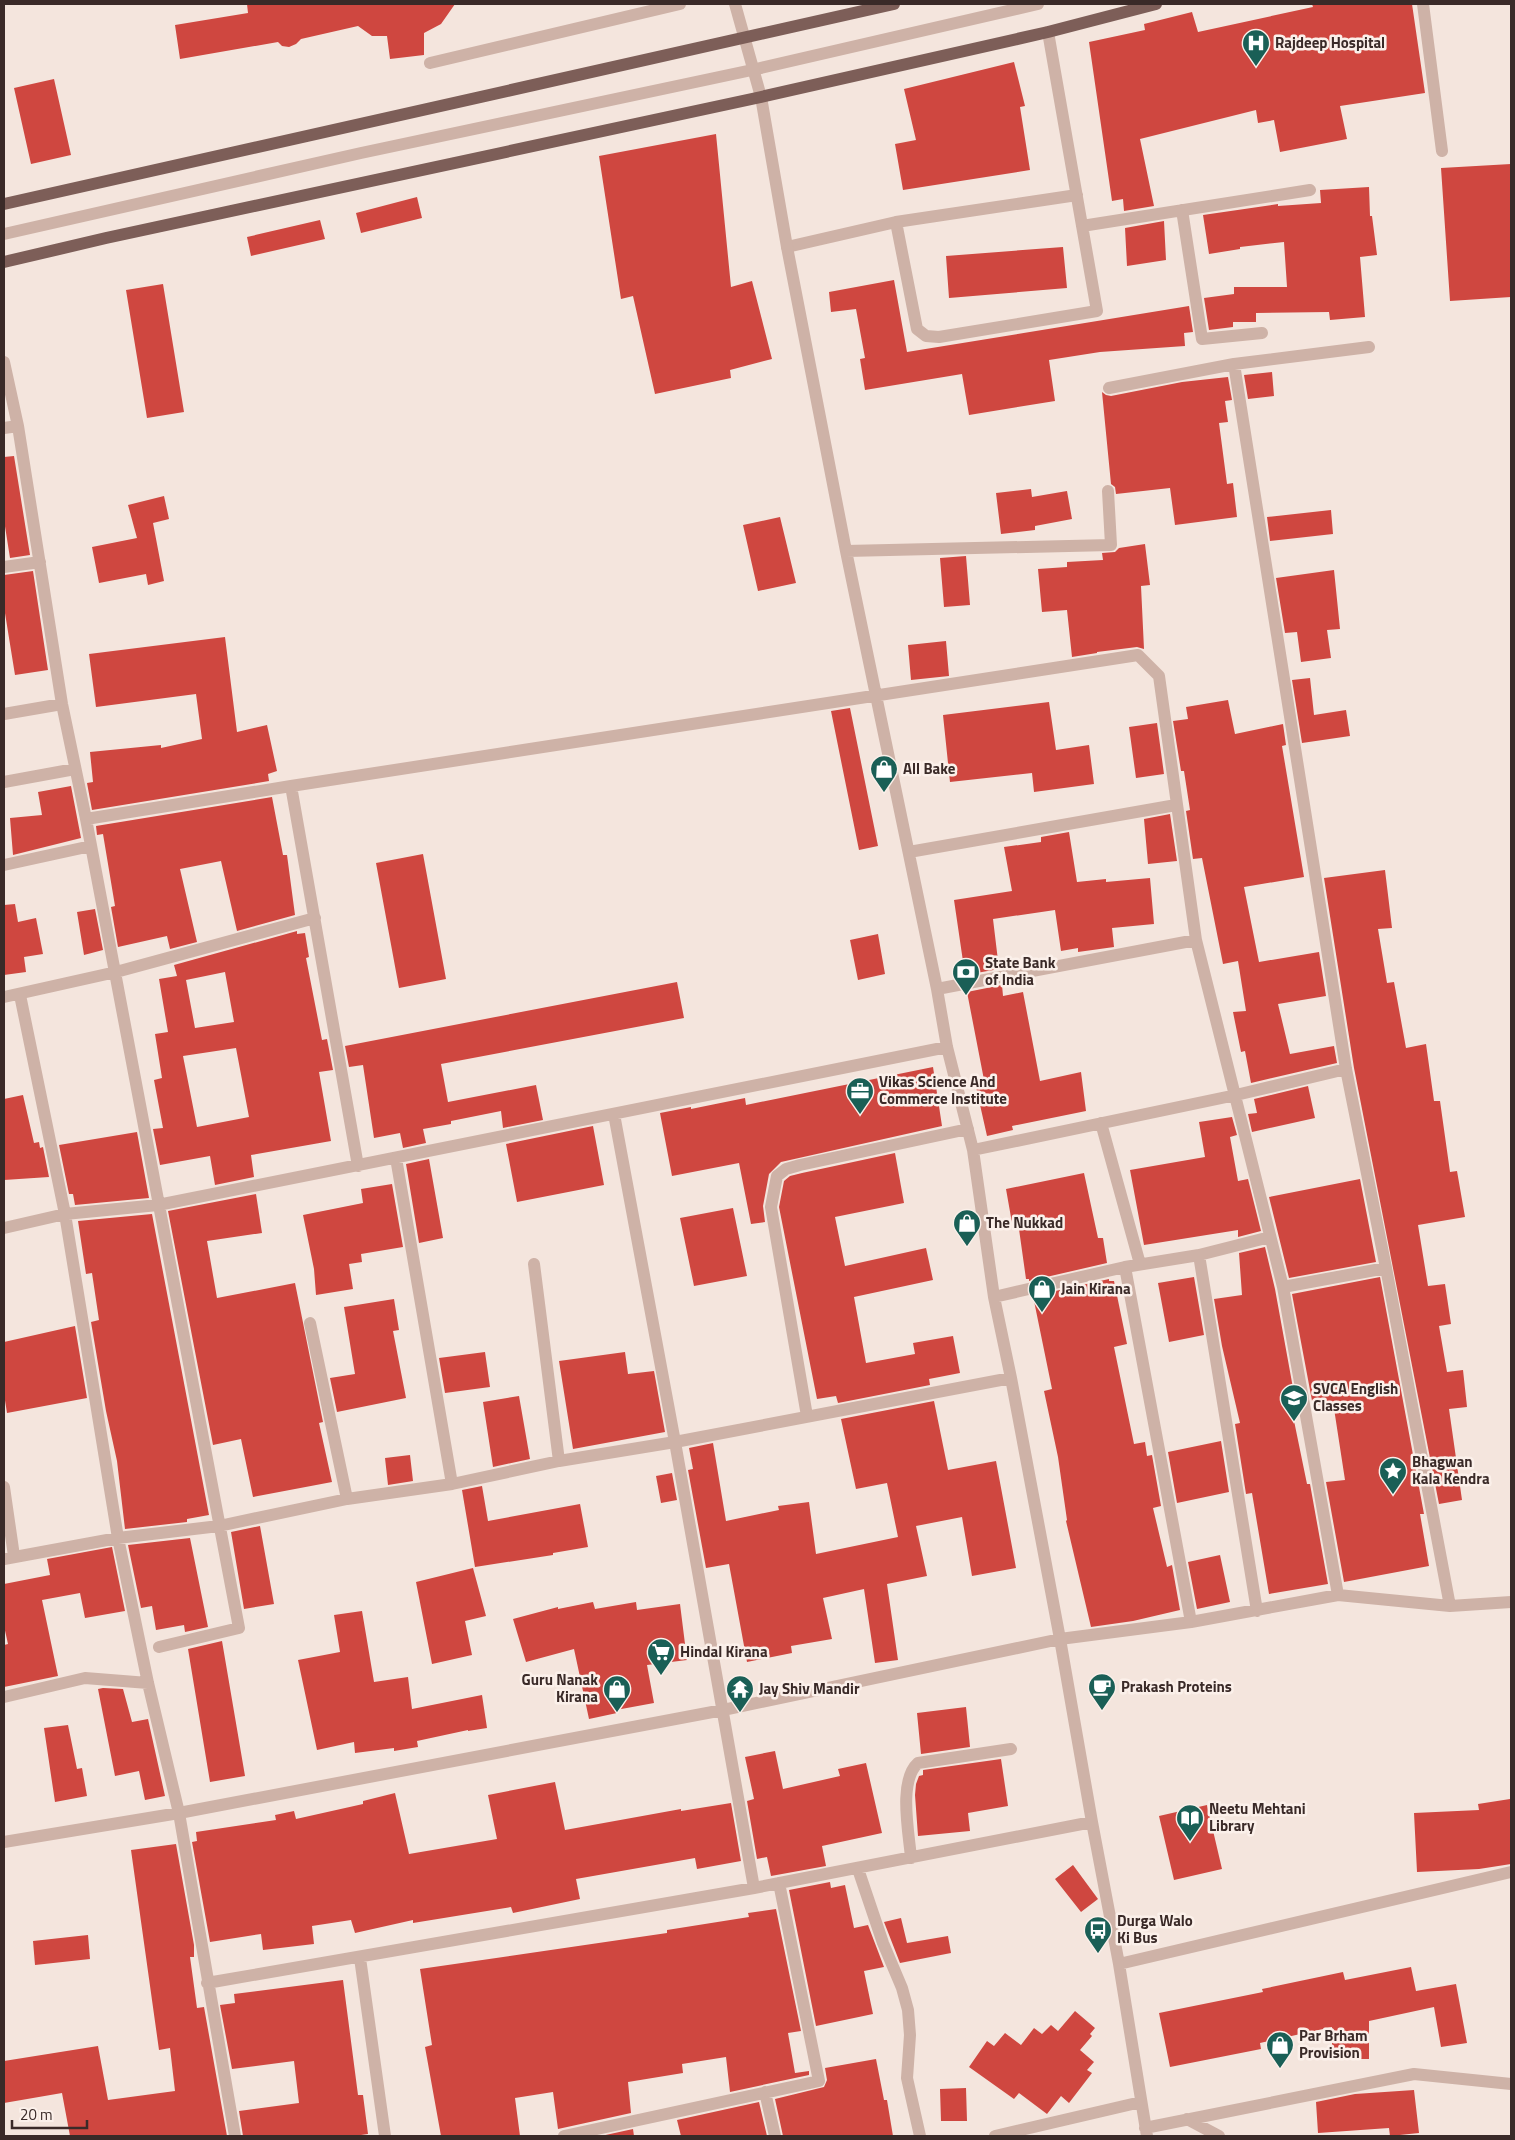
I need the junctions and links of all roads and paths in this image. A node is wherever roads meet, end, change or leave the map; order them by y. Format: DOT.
graph roads {
  1 [pos="680,4"];
  2 [pos="735,4"];
  3 [pos="894,4"];
  4 [pos="1038,4"];
  5 [pos="1156,4"];
  6 [pos="1423,4"];
  7 [pos="1048,32"];
  8 [pos="744,37"];
  9 [pos="430,62"];
  10 [pos="752,70"];
  11 [pos="761,97"];
  12 [pos="1442,151"];
  13 [pos="1310,190"];
  14 [pos="1077,195"];
  15 [pos="4,204"];
  16 [pos="1182,210"];
  17 [pos="896,222"];
  18 [pos="1082,226"];
  19 [pos="4,234"];
  20 [pos="787,247"];
  21 [pos="4,262"];
  22 [pos="1262,333"];
  23 [pos="1369,348"];
  24 [pos="4,362"];
  25 [pos="1234,364"];
  26 [pos="1109,388"];
  27 [pos="18,426"];
  28 [pos="4,428"];
  29 [pos="1108,492"];
  30 [pos="846,551"];
  31 [pos="40,562"];
  32 [pos="4,567"];
  33 [pos="876,694"];
  34 [pos="62,704"];
  35 [pos="4,714"];
  36 [pos="75,769"];
  37 [pos="4,782"];
  38 [pos="291,786"];
  39 [pos="1176,805"];
  40 [pos="86,819"];
  41 [pos="91,846"];
  42 [pos="909,852"];
  43 [pos="4,865"];
  44 [pos="315,918"];
  45 [pos="1196,940"];
  46 [pos="116,972"];
  47 [pos="937,989"];
  48 [pos="20,995"];
  49 [pos="4,997"];
  50 [pos="947,1047"];
  51 [pos="1346,1069"];
  52 [pos="1236,1095"];
  53 [pos="614,1114"];
  54 [pos="1101,1124"];
  55 [pos="968,1129"];
  56 [pos="973,1150"];
  57 [pos="396,1158"];
  58 [pos="358,1166"];
  59 [pos="158,1205"];
  60 [pos="65,1214"];
  61 [pos="4,1228"];
  62 [pos="1270,1237"];
  63 [pos="1199,1255"];
  64 [pos="534,1264"];
  65 [pos="1140,1264"];
  66 [pos="1125,1266"];
  67 [pos="1386,1268"];
  68 [pos="1283,1287"];
  69 [pos="994,1297"];
  70 [pos="310,1323"];
  71 [pos="1011,1378"];
  72 [pos="807,1416"];
  73 [pos="675,1442"];
  74 [pos="559,1461"];
  75 [pos="452,1484"];
  76 [pos="4,1487"];
  77 [pos="348,1499"];
  78 [pos="219,1526"];
  79 [pos="118,1538"];
  80 [pos="9,1558"];
  81 [pos="1338,1595"];
  82 [pos="1511,1602"];
  83 [pos="1450,1606"];
  84 [pos="1256,1612"];
  85 [pos="1191,1622"];
  86 [pos="1060,1639"];
  87 [pos="159,1647"];
  88 [pos="148,1683"];
  89 [pos="4,1696"];
  90 [pos="723,1710"];
  91 [pos="1011,1749"];
  92 [pos="179,1813"];
  93 [pos="1092,1822"];
  94 [pos="4,1842"];
  95 [pos="910,1858"];
  96 [pos="858,1869"];
  97 [pos="1511,1872"];
  98 [pos="779,1884"];
  99 [pos="754,1888"];
  100 [pos="360,1958"];
  101 [pos="1119,1964"];
  102 [pos="207,1983"];
  103 [pos="1511,2084"];
  104 [pos="765,2092"];
  105 [pos="1140,2102"];
  106 [pos="1187,2119"];
  107 [pos="1146,2132"];
  108 [pos="235,2136"];
  109 [pos="385,2136"];
  110 [pos="564,2136"];
  111 [pos="775,2136"];
  112 [pos="920,2136"];
  113 [pos="995,2136"];
  114 [pos="1219,2136"];
  1 -- 9 [label="street"];
  2 -- 8 [label="street"];
  3 -- 8 [label="main road"];
  4 -- 10 [label="street"];
  5 -- 7 [label="main road"];
  6 -- 12 [label="street"];
  7 -- 11 [label="main road"];
  7 -- 14 [label="street"];
  8 -- 10 [label="street"];
  8 -- 15 [label="main road"];
  10 -- 11 [label="street"];
  10 -- 19 [label="street"];
  11 -- 20 [label="street"];
  11 -- 21 [label="main road"];
  13 -- 16 [label="street"];
  14 -- 17 [label="street"];
  14 -- 18 [label="street"];
  16 -- 18 [label="street"];
  16 -- 22 [label="street"];
  17 -- 18 [label="street"];
  17 -- 20 [label="street"];
  20 -- 30 [label="street"];
  23 -- 25 [label="street"];
  24 -- 27 [label="street"];
  25 -- 26 [label="street"];
  25 -- 51 [label="street"];
  27 -- 28 [label="street"];
  27 -- 31 [label="street"];
  29 -- 30 [label="street"];
  30 -- 33 [label="street"];
  31 -- 32 [label="street"];
  31 -- 34 [label="street"];
  33 -- 38 [label="street"];
  33 -- 39 [label="street"];
  33 -- 42 [label="street"];
  34 -- 35 [label="street"];
  34 -- 36 [label="street"];
  36 -- 37 [label="street"];
  36 -- 40 [label="street"];
  38 -- 40 [label="street"];
  38 -- 44 [label="street"];
  39 -- 42 [label="street"];
  39 -- 45 [label="street"];
  40 -- 41 [label="street"];
  41 -- 43 [label="street"];
  41 -- 46 [label="street"];
  42 -- 47 [label="street"];
  44 -- 46 [label="street"];
  44 -- 58 [label="street"];
  45 -- 47 [label="street"];
  45 -- 52 [label="street"];
  46 -- 48 [label="street"];
  46 -- 59 [label="street"];
  47 -- 50 [label="street"];
  48 -- 49 [label="street"];
  48 -- 60 [label="street"];
  50 -- 53 [label="street"];
  50 -- 55 [label="street"];
  51 -- 52 [label="street"];
  51 -- 67 [label="street"];
  52 -- 54 [label="street"];
  52 -- 62 [label="street"];
  53 -- 57 [label="street"];
  53 -- 73 [label="street"];
  54 -- 56 [label="street"];
  54 -- 65 [label="street"];
  55 -- 56 [label="street"];
  55 -- 72 [label="street"];
  56 -- 69 [label="street"];
  57 -- 58 [label="street"];
  57 -- 75 [label="street"];
  58 -- 59 [label="street"];
  59 -- 60 [label="street"];
  59 -- 78 [label="street"];
  60 -- 61 [label="street"];
  60 -- 79 [label="street"];
  62 -- 63 [label="street"];
  62 -- 68 [label="street"];
  63 -- 65 [label="street"];
  63 -- 84 [label="street"];
  64 -- 74 [label="street"];
  65 -- 66 [label="street"];
  66 -- 69 [label="street"];
  66 -- 85 [label="street"];
  67 -- 68 [label="street"];
  67 -- 83 [label="street"];
  68 -- 81 [label="street"];
  69 -- 71 [label="street"];
  70 -- 77 [label="street"];
  71 -- 72 [label="street"];
  71 -- 86 [label="street"];
  72 -- 73 [label="street"];
  73 -- 74 [label="street"];
  73 -- 90 [label="street"];
  74 -- 75 [label="street"];
  75 -- 77 [label="street"];
  76 -- 80 [label="street"];
  77 -- 78 [label="street"];
  78 -- 79 [label="street"];
  78 -- 87 [label="street"];
  79 -- 80 [label="street"];
  79 -- 88 [label="street"];
  81 -- 83 [label="street"];
  81 -- 84 [label="street"];
  82 -- 83 [label="street"];
  84 -- 85 [label="street"];
  85 -- 86 [label="street"];
  86 -- 90 [label="street"];
  86 -- 93 [label="street"];
  88 -- 89 [label="street"];
  88 -- 92 [label="street"];
  90 -- 92 [label="street"];
  90 -- 99 [label="street"];
  91 -- 95 [label="street"];
  92 -- 94 [label="street"];
  92 -- 102 [label="street"];
  93 -- 95 [label="street"];
  93 -- 101 [label="street"];
  95 -- 96 [label="street"];
  96 -- 98 [label="street"];
  96 -- 112 [label="street"];
  97 -- 101 [label="street"];
  98 -- 99 [label="street"];
  98 -- 104 [label="street"];
  99 -- 100 [label="street"];
  100 -- 102 [label="street"];
  100 -- 109 [label="street"];
  101 -- 105 [label="street"];
  102 -- 108 [label="street"];
  103 -- 106 [label="street"];
  104 -- 110 [label="street"];
  104 -- 111 [label="street"];
  105 -- 107 [label="street"];
  105 -- 113 [label="street"];
  106 -- 107 [label="street"];
  106 -- 114 [label="street"];
}
